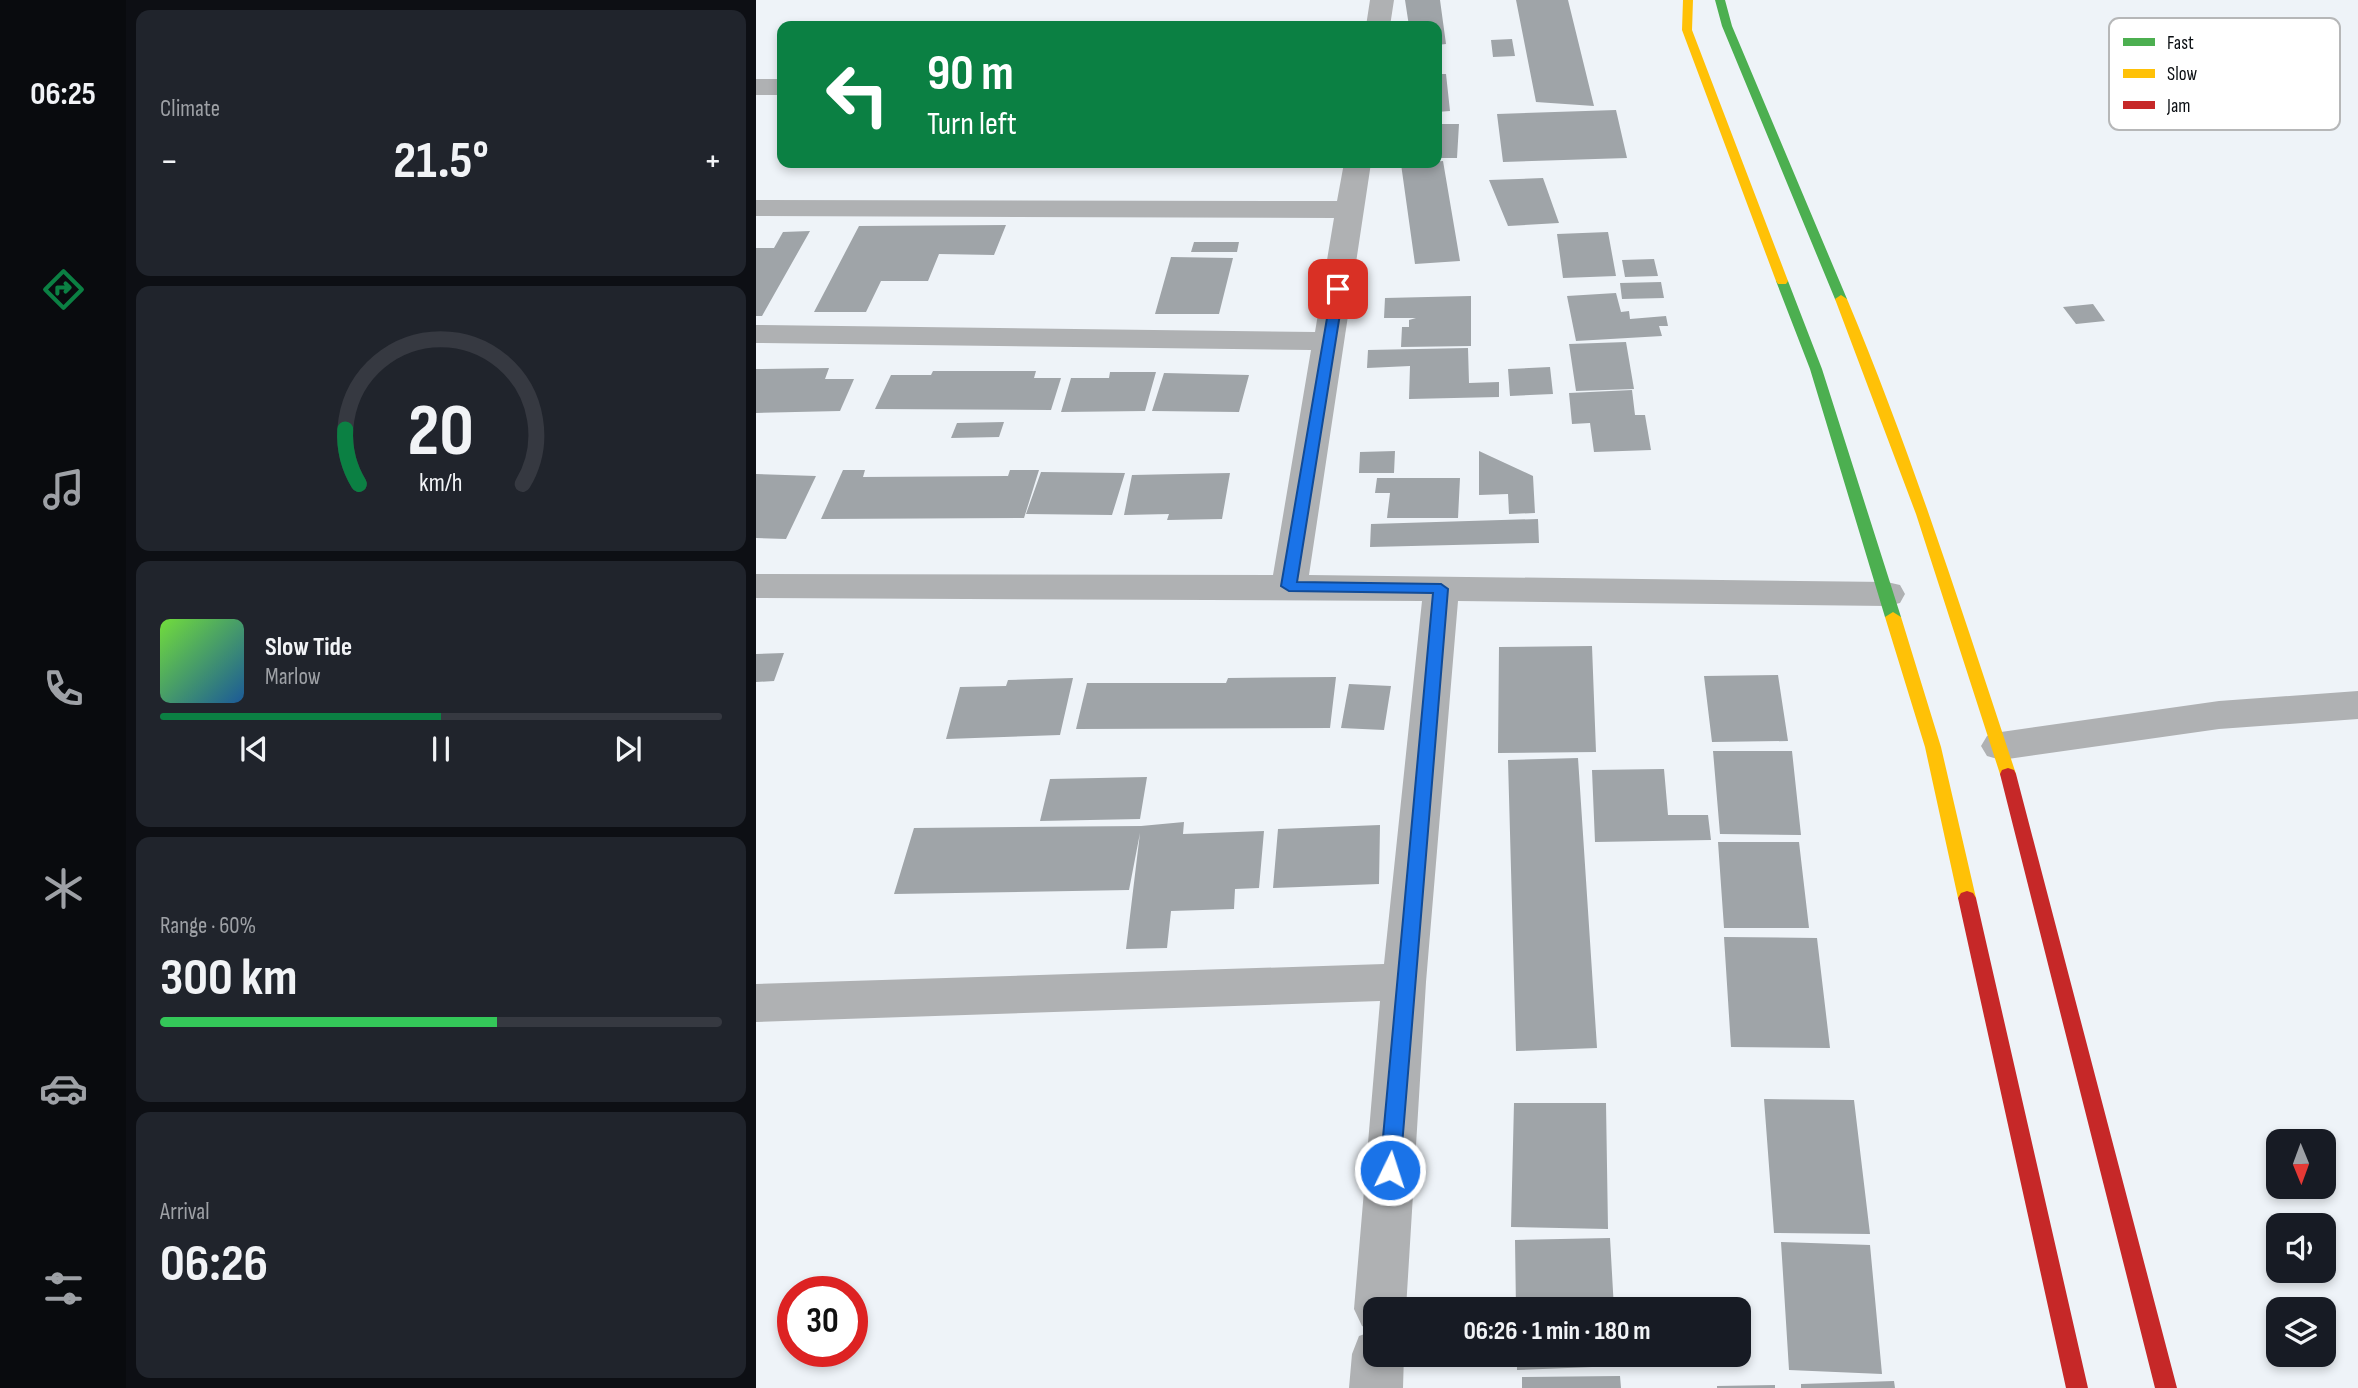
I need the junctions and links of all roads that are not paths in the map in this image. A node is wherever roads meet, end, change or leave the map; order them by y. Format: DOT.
graph roads {
  1 [pos="1382,0"];
  2 [pos="1688,0"];
  3 [pos="1720,0"];
  4 [pos="1379,21"];
  5 [pos="756,87"];
  6 [pos="777,88"];
  7 [pos="1356,168"];
  8 [pos="756,208"];
  9 [pos="1351,210"];
  10 [pos="756,334"];
  11 [pos="1329,341"];
  12 [pos="756,586"];
  13 [pos="1289,586"];
  14 [pos="1441,589"];
  15 [pos="1887,594"];
  16 [pos="2358,705"];
  17 [pos="2001,746"];
  18 [pos="1404,982"];
  19 [pos="756,1003"];
  20 [pos="1381,1297"];
  21 [pos="1377,1367"];
  22 [pos="1376,1388"];
  23 [pos="2077,1388"];
  24 [pos="2165,1388"];
  1 -- 4 [label="street"];
  2 -- 15 [label="main road"];
  3 -- 17 [label="main road"];
  5 -- 6 [label="street"];
  7 -- 9 [label="street"];
  8 -- 9 [label="street"];
  9 -- 11 [label="street"];
  10 -- 11 [label="street"];
  11 -- 13 [label="street"];
  12 -- 13 [label="street"];
  13 -- 14 [label="street"];
  14 -- 15 [label="street"];
  14 -- 18 [label="street"];
  15 -- 23 [label="main road"];
  16 -- 17 [label="street"];
  17 -- 24 [label="main road"];
  18 -- 19 [label="street"];
  18 -- 20 [label="street"];
  21 -- 22 [label="street"];
}
